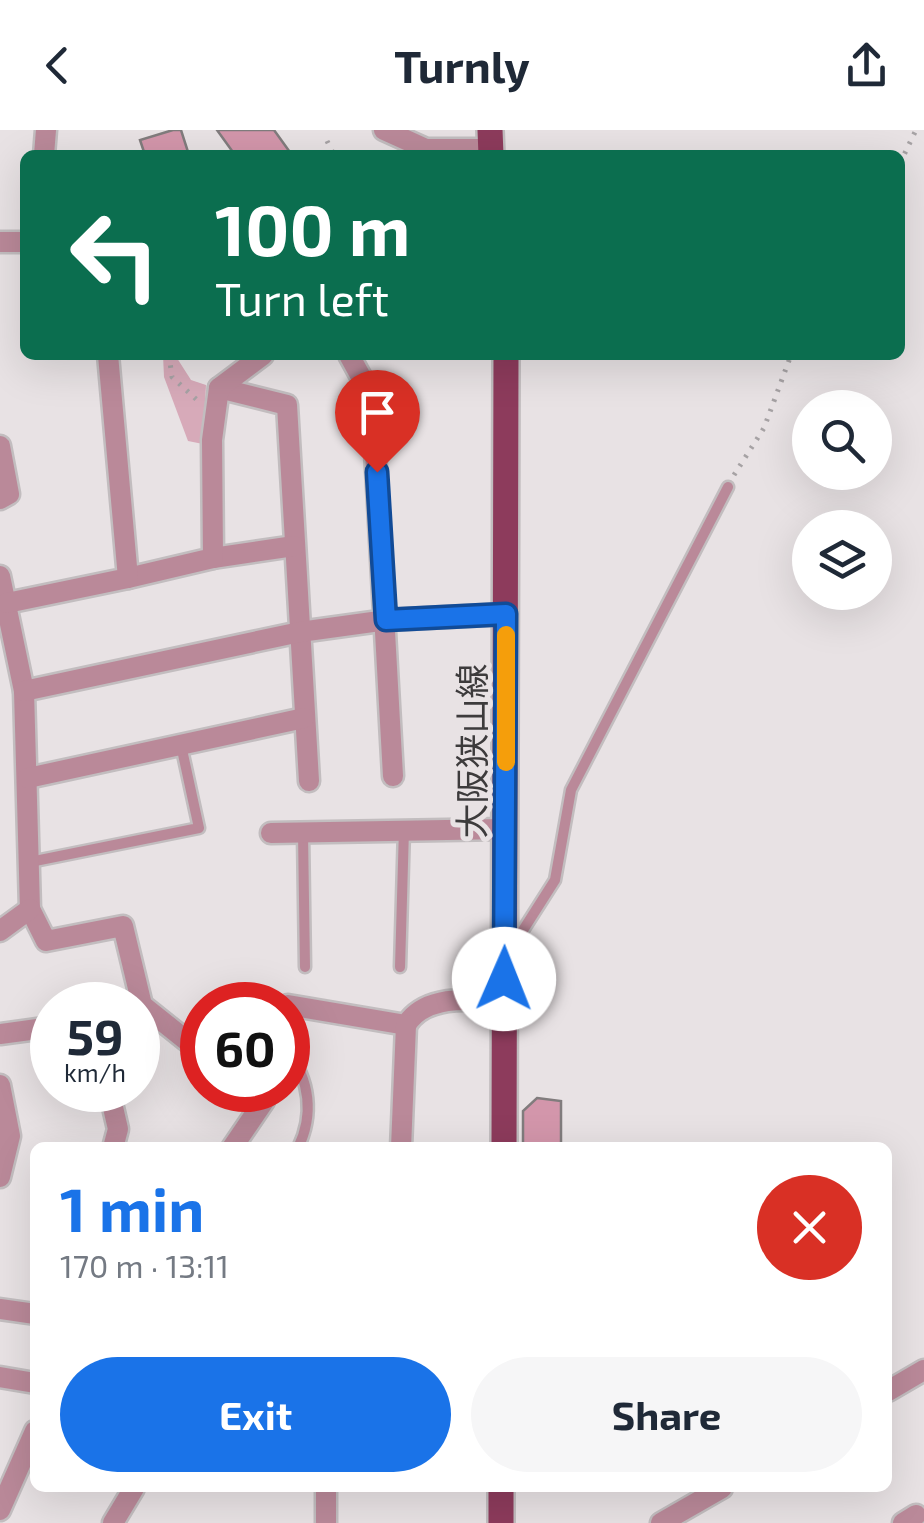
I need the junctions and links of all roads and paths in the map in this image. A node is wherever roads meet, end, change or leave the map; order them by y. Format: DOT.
graph roads {
  1 [pos="384,130"];
  2 [pos="916,130"];
  3 [pos="326,141"];
  4 [pos="491,145"];
  5 [pos="331,150"];
  6 [pos="905,153"];
  7 [pos="108,360"];
  8 [pos="169,360"];
  9 [pos="257,360"];
  10 [pos="352,360"];
  11 [pos="506,360"];
  12 [pos="789,360"];
  13 [pos="218,395"];
  14 [pos="0,446"];
  15 [pos="728,487"];
  16 [pos="0,499"];
  17 [pos="294,546"];
  18 [pos="213,558"];
  19 [pos="0,576"];
  20 [pos="128,578"];
  21 [pos="7,604"];
  22 [pos="506,614"];
  23 [pos="386,620"];
  24 [pos="300,632"];
  25 [pos="24,691"];
  26 [pos="304,718"];
  27 [pos="181,745"];
  28 [pos="393,776"];
  29 [pos="28,778"];
  30 [pos="309,781"];
  31 [pos="404,828"];
  32 [pos="506,829"];
  33 [pos="303,832"];
  34 [pos="271,833"];
  35 [pos="30,862"];
  36 [pos="30,909"];
  37 [pos="0,931"];
  38 [pos="504,958"];
  39 [pos="305,967"];
  40 [pos="400,968"];
  41 [pos="135,982"];
  42 [pos="504,1000"];
  43 [pos="310,1009"];
  44 [pos="160,1021"];
  45 [pos="406,1025"];
  46 [pos="30,1030"];
  47 [pos="0,1034"];
  48 [pos="180,1036"];
  49 [pos="0,1085"];
  50 [pos="114,1112"];
  51 [pos="257,1112"];
  52 [pos="306,1112"];
  53 [pos="115,1142"];
  54 [pos="236,1142"];
  55 [pos="301,1142"];
  56 [pos="401,1142"];
  57 [pos="504,1142"];
  58 [pos="0,1177"];
  59 [pos="0,1308"];
  60 [pos="30,1313"];
  61 [pos="924,1370"];
  62 [pos="0,1378"];
  63 [pos="30,1382"];
  64 [pos="892,1390"];
  65 [pos="30,1442"];
  66 [pos="132,1492"];
  67 [pos="326,1492"];
  68 [pos="502,1492"];
  69 [pos="715,1492"];
  70 [pos="0,1510"];
  71 [pos="114,1523"];
  72 [pos="326,1523"];
  73 [pos="501,1523"];
  74 [pos="660,1523"];
  1 -- 4 [label="street"];
  2 -- 6 [label="path"];
  3 -- 5 [label="path"];
  7 -- 20 [label="street"];
  8 -- 13 [label="path"];
  9 -- 13 [label="street"];
  10 -- 23 [label="street"];
  11 -- 22 [label="main road, 大阪狭山線"];
  12 -- 15 [label="path"];
  13 -- 17 [label="street"];
  13 -- 18 [label="street"];
  14 -- 16 [label="street"];
  15 -- 38 [label="lane"];
  17 -- 18 [label="street"];
  17 -- 24 [label="street"];
  18 -- 20 [label="street"];
  19 -- 21 [label="street"];
  20 -- 21 [label="street"];
  21 -- 25 [label="street"];
  22 -- 23 [label="street"];
  22 -- 32 [label="main road, 大阪狭山線"];
  23 -- 24 [label="street"];
  23 -- 28 [label="street"];
  24 -- 25 [label="street"];
  24 -- 26 [label="street"];
  25 -- 29 [label="street"];
  26 -- 27 [label="street"];
  26 -- 30 [label="street"];
  27 -- 29 [label="street"];
  27 -- 35 [label="lane"];
  29 -- 35 [label="street"];
  31 -- 32 [label="street"];
  31 -- 33 [label="street"];
  31 -- 40 [label="lane"];
  32 -- 38 [label="main road, 大阪狭山線"];
  33 -- 34 [label="street"];
  33 -- 39 [label="lane"];
  35 -- 36 [label="street"];
  36 -- 37 [label="street"];
  36 -- 41 [label="street"];
  38 -- 42 [label="main road, 大阪狭山線"];
  42 -- 45 [label="street"];
  42 -- 57 [label="main road, 大阪狭山線"];
  43 -- 45 [label="street"];
  44 -- 48 [label="street"];
  45 -- 56 [label="street"];
  46 -- 47 [label="street"];
  49 -- 58 [label="street"];
  50 -- 53 [label="street"];
  51 -- 54 [label="street"];
  52 -- 55 [label="lane"];
  59 -- 60 [label="street"];
  61 -- 64 [label="street"];
  62 -- 63 [label="street"];
  65 -- 70 [label="street"];
  66 -- 71 [label="street"];
  67 -- 72 [label="street"];
  68 -- 73 [label="main road"];
  69 -- 74 [label="street"];
}
